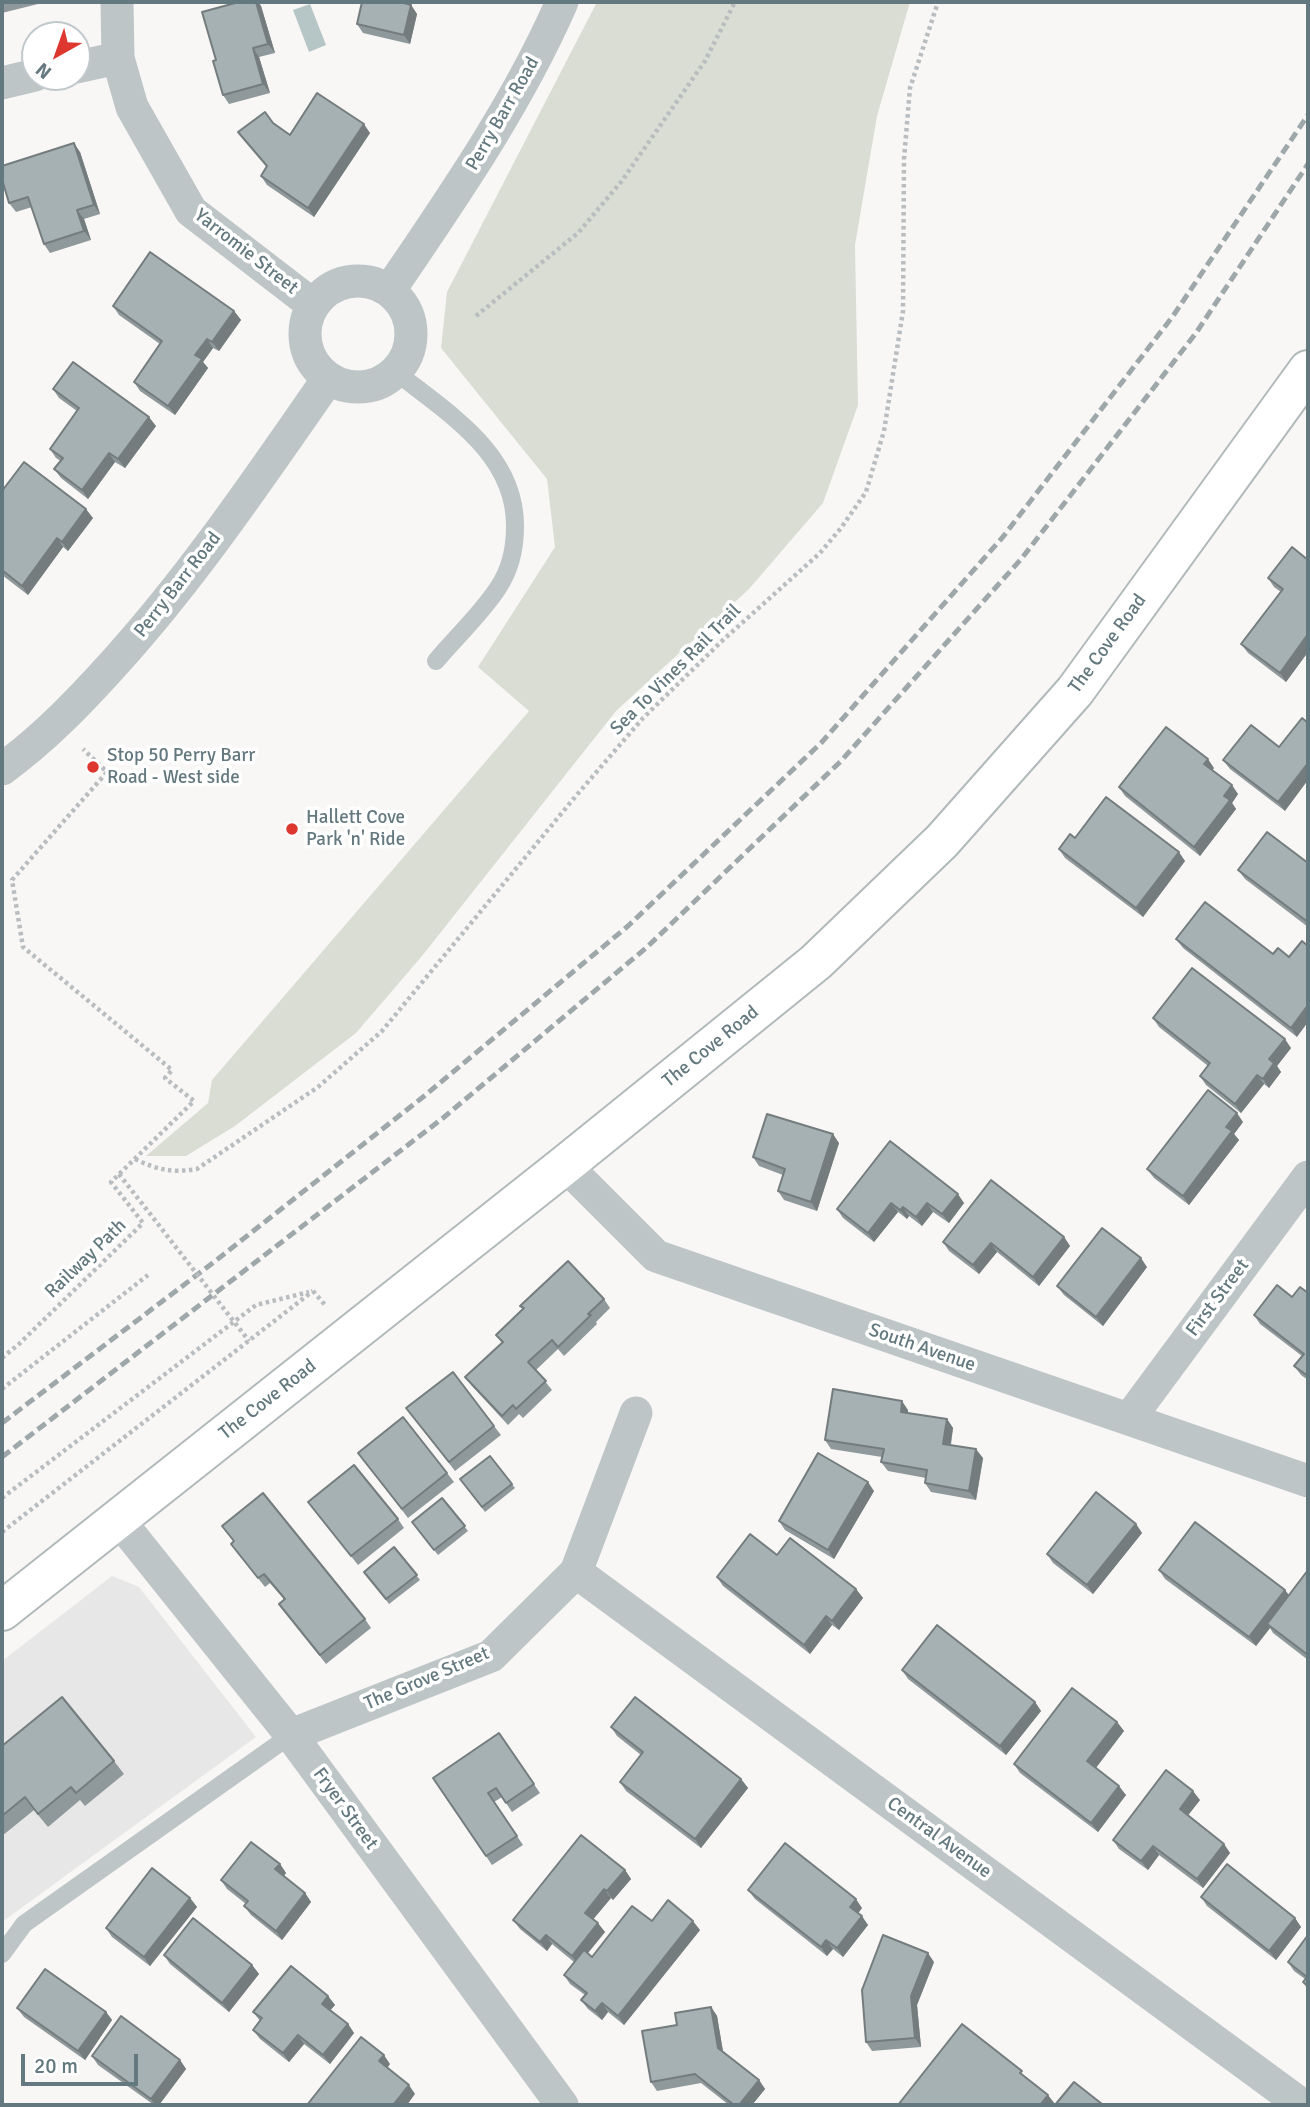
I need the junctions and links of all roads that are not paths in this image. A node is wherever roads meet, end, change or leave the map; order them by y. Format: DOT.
graph roads {
  1 [pos="117,2"];
  2 [pos="562,2"];
  3 [pos="118,58"];
  4 [pos="91,63"];
  5 [pos="21,78"];
  6 [pos="2,83"];
  7 [pos="389,291"];
  8 [pos="313,305"];
  9 [pos="1308,370"];
  10 [pos="396,372"];
  11 [pos="328,379"];
  12 [pos="436,661"];
  13 [pos="2,769"];
  14 [pos="565,1165"];
  15 [pos="1308,1177"];
  16 [pos="636,1413"];
  17 [pos="1129,1419"];
  18 [pos="1308,1481"];
  19 [pos="118,1519"];
  20 [pos="576,1572"];
  21 [pos="2,1611"];
  22 [pos="290,1735"];
  23 [pos="2,1954"];
  24 [pos="562,2105"];
  25 [pos="1301,2105"];
  1 -- 3 [label="street, Yarromie Street"];
  2 -- 7 [label="street, Perry Barr Road"];
  3 -- 4 [label="street"];
  3 -- 8 [label="street, Yarromie Street"];
  5 -- 6 [label="street"];
  7 -- 8 [label="street"];
  7 -- 10 [label="street"];
  8 -- 11 [label="street"];
  9 -- 14 [label="street, The Cove Road"];
  10 -- 11 [label="street"];
  10 -- 12 [label="lane"];
  11 -- 13 [label="street, Perry Barr Road"];
  14 -- 17 [label="street, South Avenue"];
  14 -- 19 [label="street, The Cove Road"];
  15 -- 17 [label="street, First Street"];
  16 -- 20 [label="street, The Grove Street"];
  17 -- 18 [label="street, South Avenue"];
  19 -- 21 [label="street, The Cove Road"];
  19 -- 22 [label="street, Fryer Street"];
  20 -- 22 [label="street, The Grove Street"];
  20 -- 25 [label="street, Central Avenue"];
  22 -- 23 [label="lane"];
  22 -- 24 [label="street, Fryer Street"];
}
